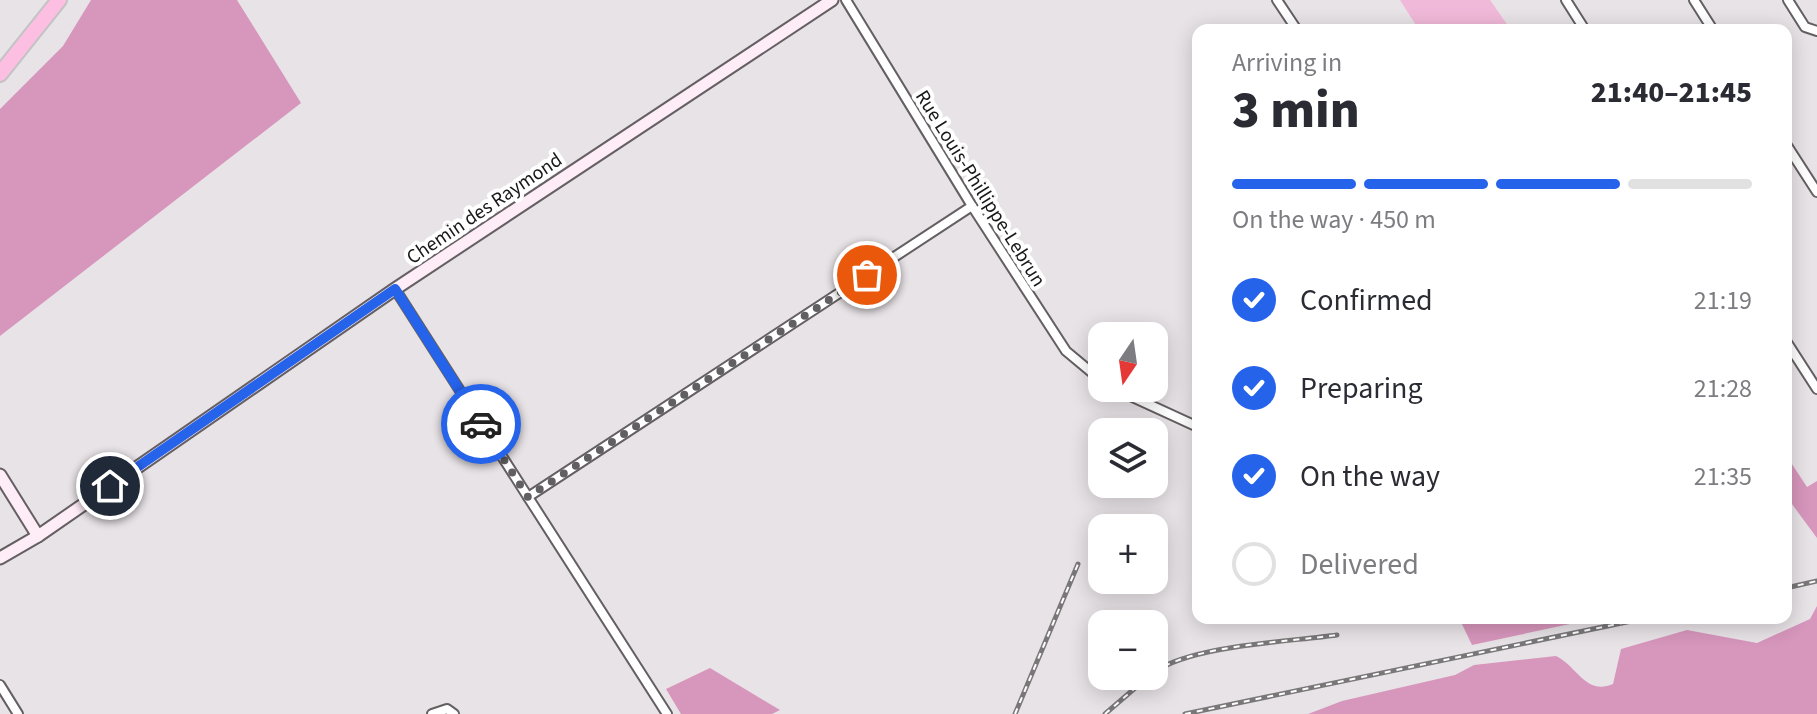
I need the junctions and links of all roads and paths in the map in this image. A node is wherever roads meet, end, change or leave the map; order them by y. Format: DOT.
graph roads {
  1 [pos="832,0"];
  2 [pos="846,0"];
  3 [pos="1277,0"];
  4 [pos="1566,0"];
  5 [pos="1694,0"];
  6 [pos="1788,0"];
  7 [pos="58,1"];
  8 [pos="1293,24"];
  9 [pos="1581,24"];
  10 [pos="1709,24"];
  11 [pos="1817,31"];
  12 [pos="0,60"];
  13 [pos="0,74"];
  14 [pos="1792,153"];
  15 [pos="1817,192"];
  16 [pos="972,206"];
  17 [pos="395,289"];
  18 [pos="1792,350"];
  19 [pos="1088,369"];
  20 [pos="1817,389"];
  21 [pos="1144,402"];
  22 [pos="1192,424"];
  23 [pos="0,475"];
  24 [pos="528,497"];
  25 [pos="38,536"];
  26 [pos="0,558"];
  27 [pos="0,685"];
  28 [pos="18,714"];
  29 [pos="432,714"];
  30 [pos="454,714"];
  31 [pos="667,714"];
  1 -- 17 [label="street, Chemin des Raymond"];
  2 -- 16 [label="street, Rue Louis-Phillippe-Lebrun"];
  3 -- 8 [label="street"];
  4 -- 9 [label="street"];
  5 -- 10 [label="street"];
  6 -- 11 [label="street"];
  7 -- 12 [label="highway"];
  7 -- 13 [label="highway"];
  14 -- 15 [label="street"];
  16 -- 19 [label="street, Rue Louis-Phillippe-Lebrun"];
  16 -- 24 [label="street"];
  17 -- 24 [label="street"];
  17 -- 25 [label="street, Chemin des Raymond"];
  18 -- 20 [label="street"];
  21 -- 22 [label="street"];
  23 -- 25 [label="street"];
  24 -- 31 [label="street"];
  25 -- 26 [label="street, Chemin des Raymond"];
  27 -- 28 [label="street"];
  29 -- 30 [label="street"];
}
